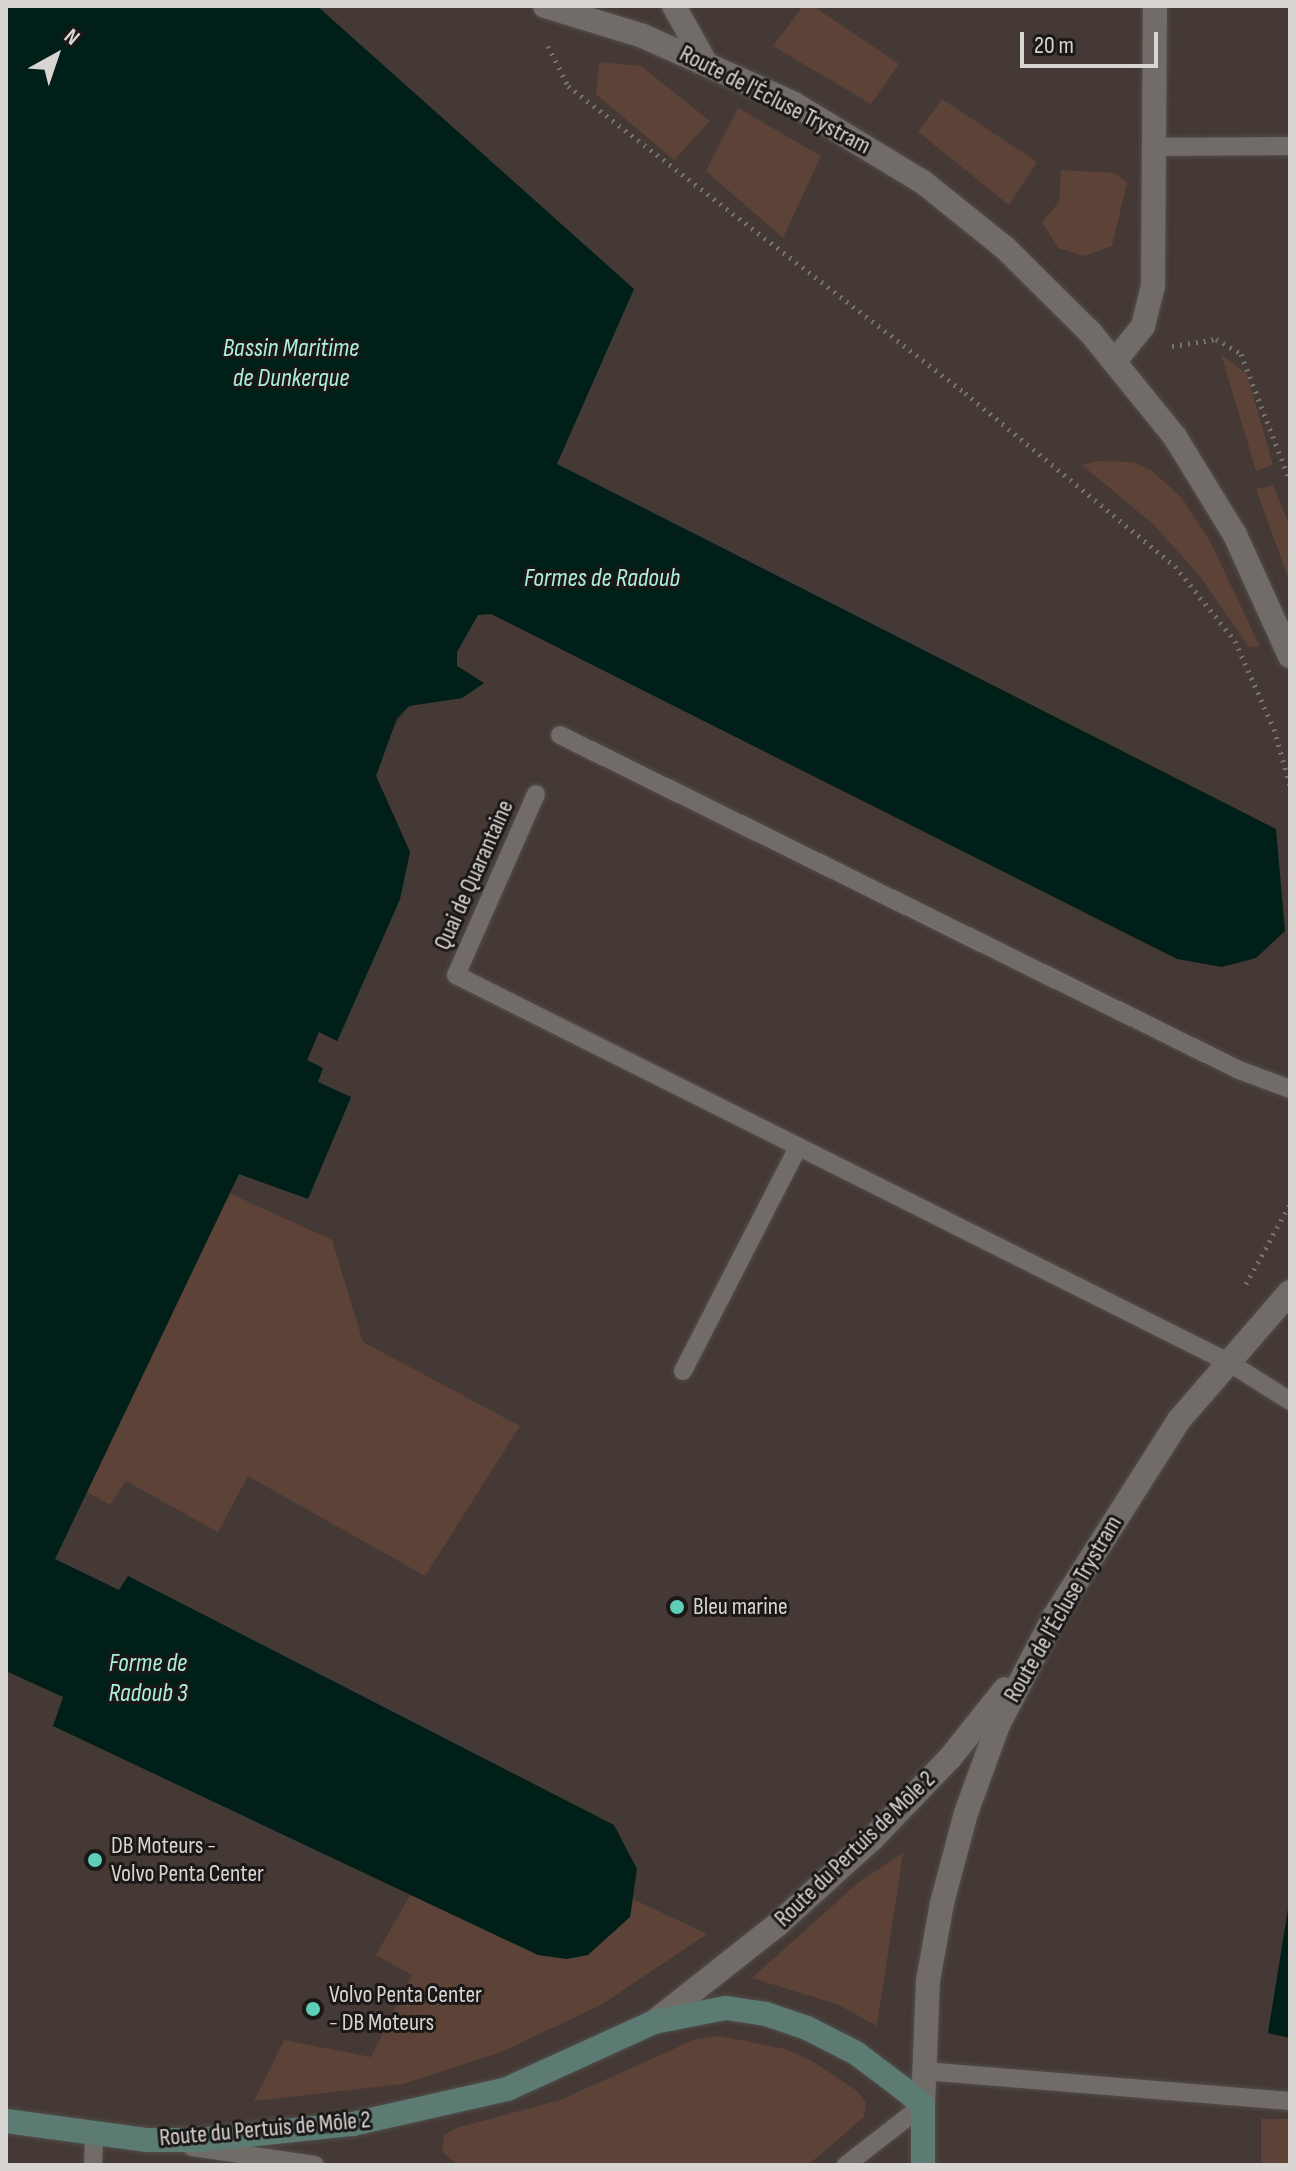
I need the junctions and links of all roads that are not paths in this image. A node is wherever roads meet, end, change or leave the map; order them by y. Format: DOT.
graph roads {
  1 [pos="545,6"];
  2 [pos="674,6"];
  3 [pos="1155,6"];
  4 [pos="705,62"];
  5 [pos="1290,146"];
  6 [pos="1154,147"];
  7 [pos="1115,361"];
  8 [pos="1290,656"];
  9 [pos="560,735"];
  10 [pos="536,794"];
  11 [pos="1290,1089"];
  12 [pos="798,1147"];
  13 [pos="1290,1292"];
  14 [pos="1228,1362"];
  15 [pos="683,1371"];
  16 [pos="1290,1401"];
  17 [pos="1033,1653"];
  18 [pos="654,2022"];
  19 [pos="924,2071"];
  20 [pos="1290,2101"];
  21 [pos="923,2105"];
  22 [pos="6,2121"];
  23 [pos="94,2135"];
  24 [pos="146,2140"];
  25 [pos="93,2165"];
  26 [pos="315,2165"];
  27 [pos="846,2165"];
  28 [pos="923,2165"];
  1 -- 4 [label="street, Route de l'Écluse Trystram"];
  2 -- 4 [label="street"];
  3 -- 6 [label="street"];
  4 -- 7 [label="street, Route de l'Écluse Trystram"];
  5 -- 6 [label="lane"];
  6 -- 7 [label="street"];
  7 -- 8 [label="street, Route de l'Écluse Trystram"];
  9 -- 11 [label="lane"];
  10 -- 12 [label="lane, Quai de Quarantaine"];
  12 -- 14 [label="lane"];
  12 -- 15 [label="lane"];
  13 -- 14 [label="street, Route de l'Écluse Trystram"];
  14 -- 16 [label="lane"];
  14 -- 17 [label="street, Route de l'Écluse Trystram"];
  17 -- 18 [label="street, Route du Pertuis de Môle 2"];
  17 -- 19 [label="street, Route de l'Écluse Trystram"];
  18 -- 21 [label="main road, Route du Pertuis de Môle 2"];
  18 -- 24 [label="main road, Route du Pertuis de Môle 2"];
  19 -- 20 [label="lane"];
  19 -- 21 [label="street, Route de l'Écluse Trystram"];
  21 -- 27 [label="lane"];
  21 -- 28 [label="main road, Route de l'Écluse Trystram"];
  22 -- 23 [label="main road, Route du Pertuis de Môle 2"];
  23 -- 24 [label="main road, Route du Pertuis de Môle 2"];
  23 -- 25 [label="lane"];
  24 -- 26 [label="lane, Route du Pertuis de Môle 2"];
}
